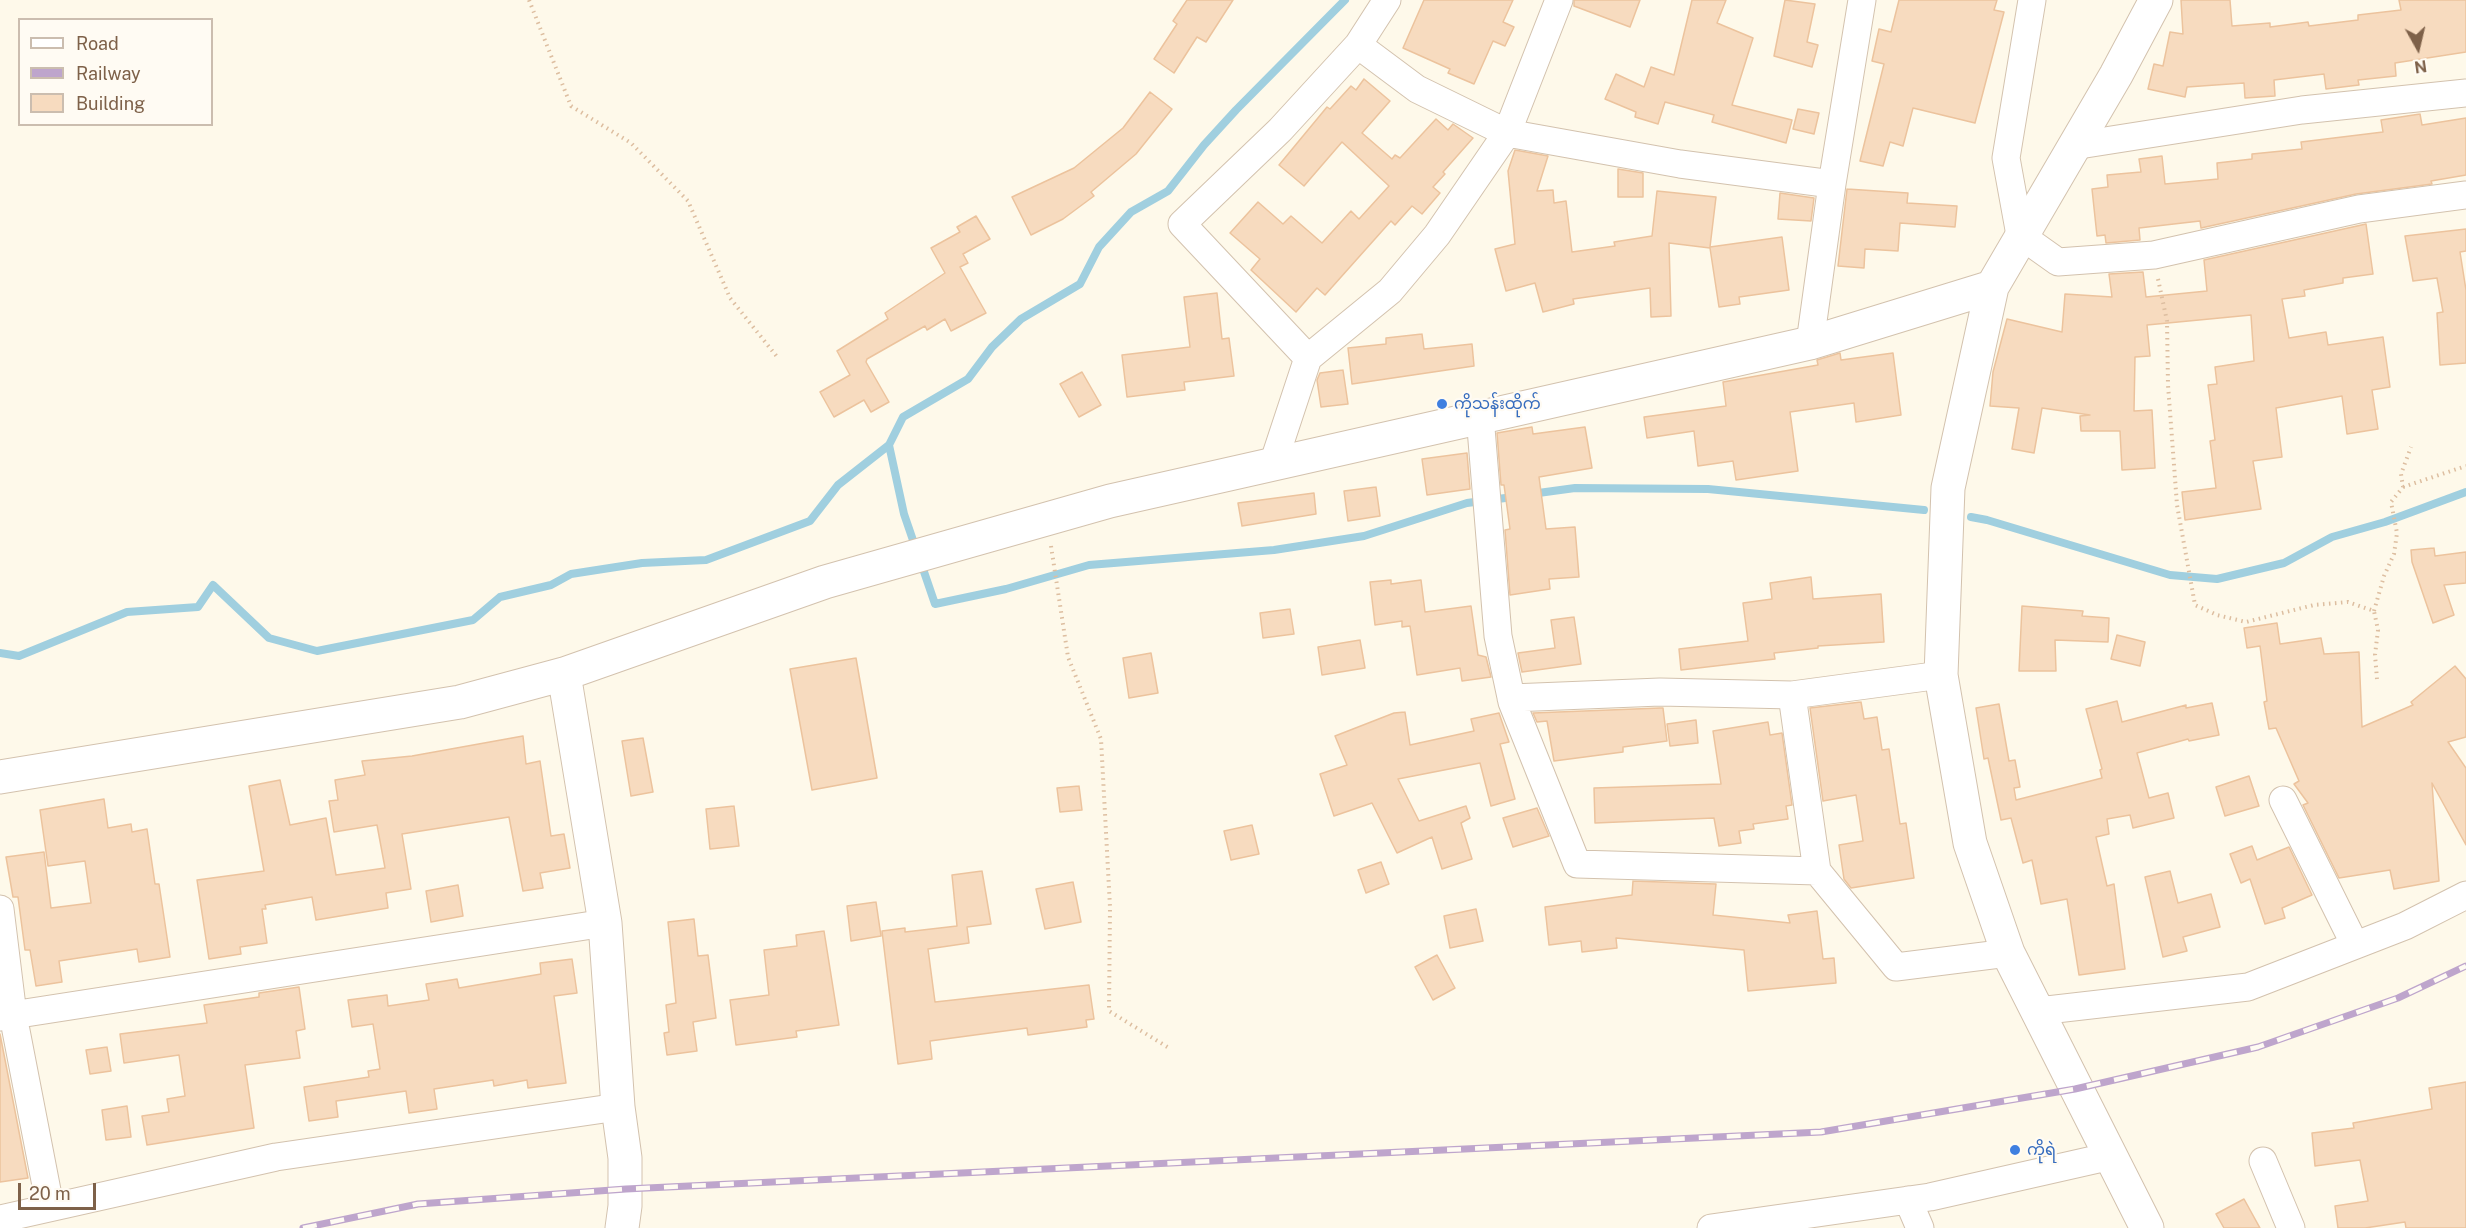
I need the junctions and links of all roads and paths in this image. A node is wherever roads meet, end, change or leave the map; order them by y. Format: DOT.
graph roads {
  1 [pos="529,0"];
  2 [pos="1387,0"];
  3 [pos="1560,0"];
  4 [pos="1862,0"];
  5 [pos="2032,0"];
  6 [pos="2156,0"];
  7 [pos="1358,45"];
  8 [pos="2466,93"];
  9 [pos="1507,133"];
  10 [pos="2073,146"];
  11 [pos="1832,184"];
  12 [pos="2466,195"];
  13 [pos="2020,235"];
  14 [pos="2154,255"];
  15 [pos="1992,287"];
  16 [pos="1810,343"];
  17 [pos="778,358"];
  18 [pos="1308,358"];
  19 [pos="1480,416"];
  20 [pos="2412,447"];
  21 [pos="1273,464"];
  22 [pos="2466,466"];
  23 [pos="2403,487"];
  24 [pos="1047,519"];
  25 [pos="2374,611"];
  26 [pos="564,674"];
  27 [pos="1941,675"];
  28 [pos="2377,679"];
  29 [pos="1792,695"];
  30 [pos="1511,698"];
  31 [pos="0,777"];
  32 [pos="2283,800"];
  33 [pos="1817,871"];
  34 [pos="2466,895"];
  35 [pos="0,909"];
  36 [pos="605,923"];
  37 [pos="2355,945"];
  38 [pos="2008,953"];
  39 [pos="2035,1005"];
  40 [pos="7,1016"];
  41 [pos="1169,1048"];
  42 [pos="618,1107"];
  43 [pos="2111,1156"];
  44 [pos="2263,1161"];
  45 [pos="1908,1200"];
  46 [pos="50,1206"];
  47 [pos="0,1219"];
  48 [pos="1825,1220"];
  49 [pos="622,1228"];
  50 [pos="1711,1228"];
  51 [pos="1920,1228"];
  52 [pos="2147,1228"];
  53 [pos="2291,1228"];
  1 -- 17 [label="path"];
  2 -- 7 [label="street"];
  3 -- 9 [label="street"];
  4 -- 11 [label="street"];
  5 -- 13 [label="street"];
  6 -- 10 [label="street"];
  7 -- 9 [label="street"];
  7 -- 18 [label="street"];
  8 -- 10 [label="street"];
  9 -- 11 [label="street"];
  9 -- 18 [label="street"];
  10 -- 13 [label="street"];
  11 -- 16 [label="street"];
  12 -- 14 [label="street"];
  13 -- 14 [label="street"];
  13 -- 15 [label="street"];
  14 -- 25 [label="path"];
  15 -- 16 [label="street"];
  15 -- 27 [label="street"];
  16 -- 19 [label="street"];
  18 -- 21 [label="street"];
  19 -- 21 [label="street"];
  19 -- 30 [label="street"];
  20 -- 23 [label="path"];
  21 -- 24 [label="street"];
  22 -- 23 [label="path"];
  23 -- 25 [label="path"];
  24 -- 26 [label="street"];
  24 -- 41 [label="path"];
  25 -- 28 [label="path"];
  26 -- 31 [label="street"];
  26 -- 36 [label="street"];
  27 -- 29 [label="street"];
  27 -- 38 [label="street"];
  29 -- 30 [label="street"];
  29 -- 33 [label="street"];
  30 -- 33 [label="street"];
  32 -- 37 [label="street"];
  33 -- 38 [label="street"];
  34 -- 37 [label="street"];
  35 -- 40 [label="street"];
  36 -- 40 [label="street"];
  36 -- 42 [label="street"];
  37 -- 39 [label="street"];
  38 -- 39 [label="street"];
  39 -- 43 [label="street"];
  40 -- 46 [label="street"];
  42 -- 46 [label="street"];
  42 -- 49 [label="street"];
  43 -- 45 [label="street"];
  43 -- 52 [label="street"];
  44 -- 53 [label="street"];
  45 -- 48 [label="street"];
  45 -- 51 [label="street"];
  46 -- 47 [label="street"];
  48 -- 50 [label="street"];
}
